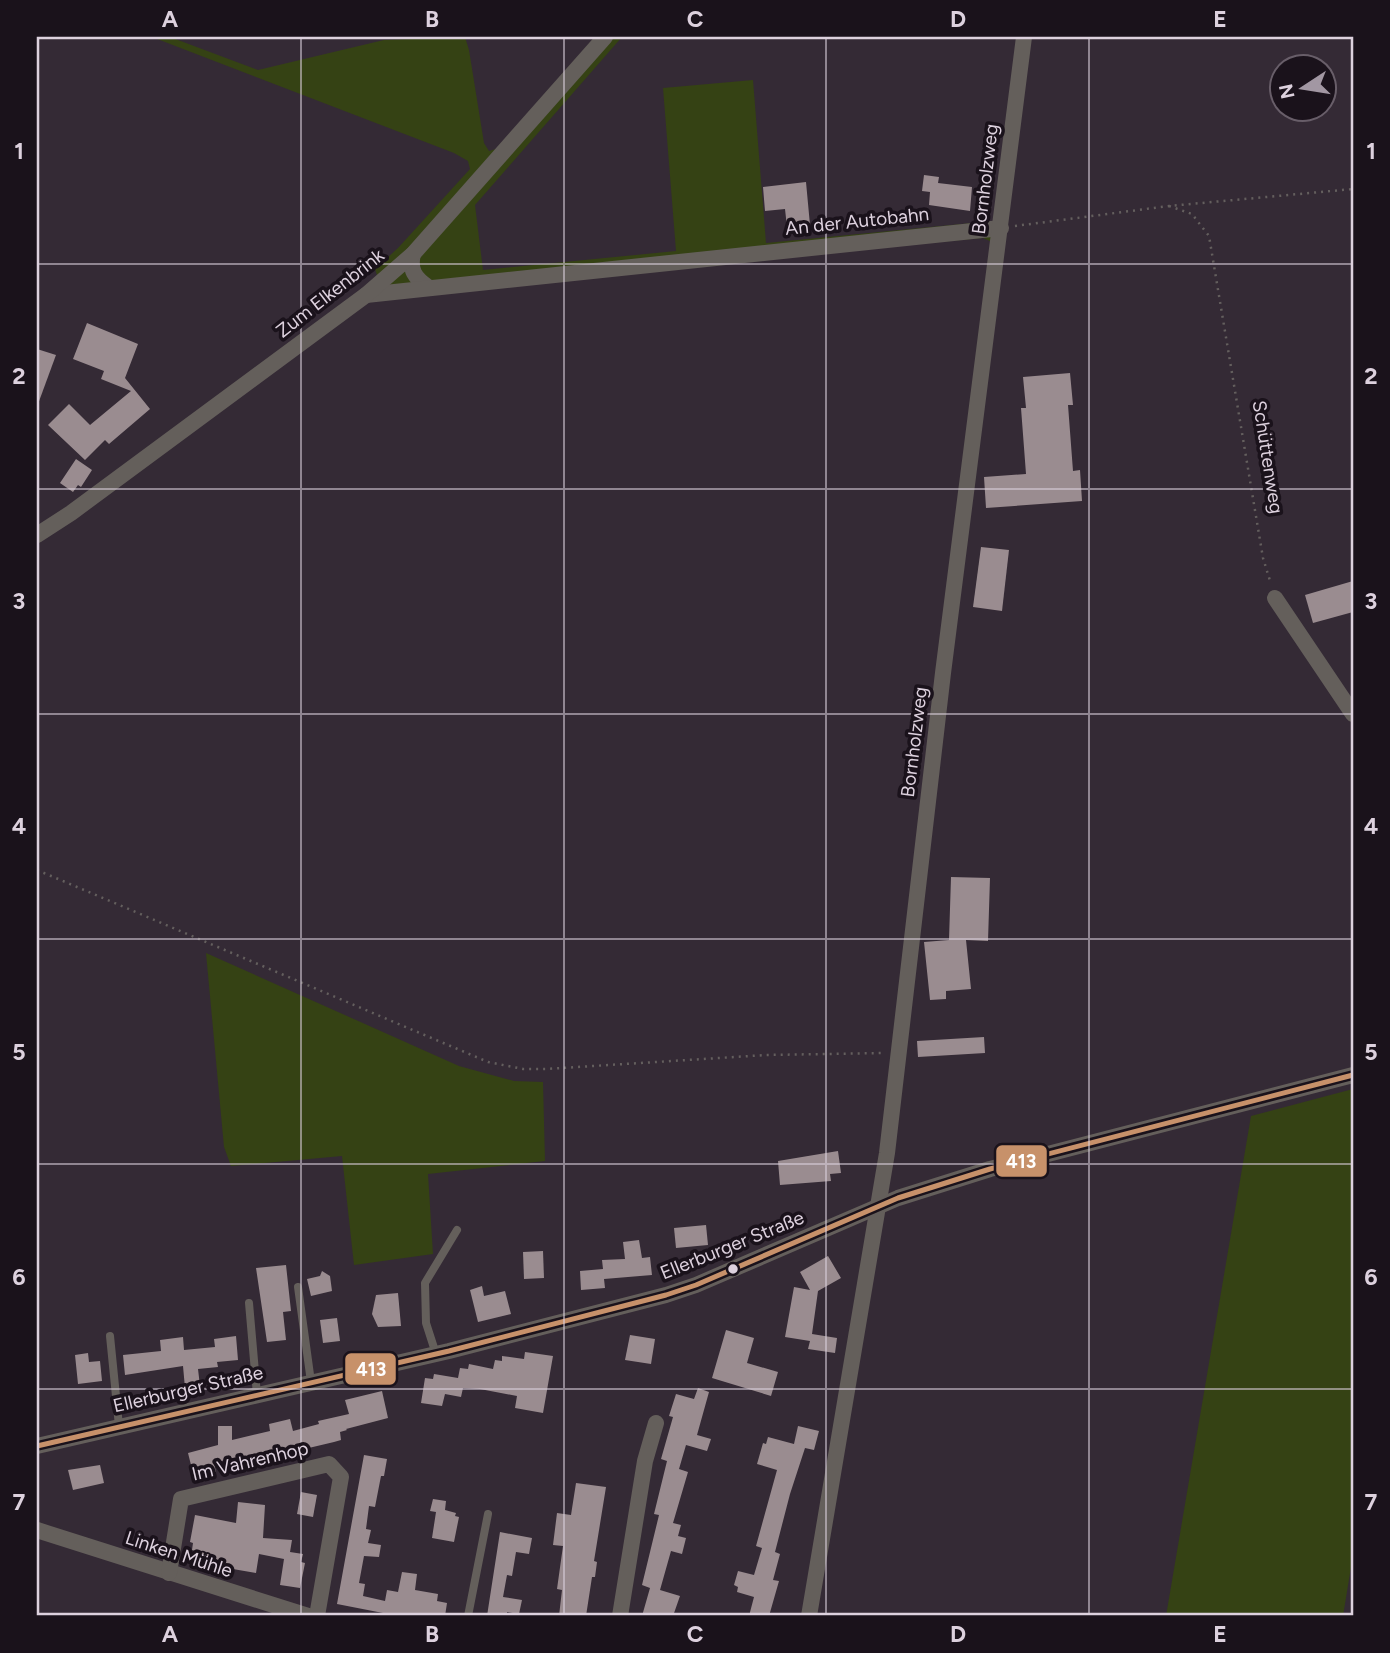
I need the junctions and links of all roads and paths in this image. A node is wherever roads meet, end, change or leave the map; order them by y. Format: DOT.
graph roads {
  1 [pos="605,37"];
  2 [pos="1024,37"];
  3 [pos="1353,189"];
  4 [pos="1169,206"];
  5 [pos="1001,228"];
  6 [pos="413,254"];
  7 [pos="428,287"];
  8 [pos="366,295"];
  9 [pos="37,535"];
  10 [pos="1275,597"];
  11 [pos="1353,714"];
  12 [pos="37,870"];
  13 [pos="899,1053"];
  14 [pos="1353,1075"];
  15 [pos="879,1207"];
  16 [pos="457,1230"];
  17 [pos="298,1287"];
  18 [pos="249,1303"];
  19 [pos="110,1336"];
  20 [pos="436,1354"];
  21 [pos="311,1382"];
  22 [pos="257,1395"];
  23 [pos="656,1423"];
  24 [pos="119,1426"];
  25 [pos="37,1446"];
  26 [pos="488,1514"];
  27 [pos="37,1530"];
  28 [pos="169,1573"];
  29 [pos="308,1616"];
  30 [pos="317,1616"];
  31 [pos="468,1616"];
  32 [pos="620,1616"];
  33 [pos="809,1616"];
  1 -- 6 [label="street, Zum Elkenbrink"];
  2 -- 5 [label="street, Bornholzweg"];
  3 -- 4 [label="path"];
  4 -- 5 [label="path"];
  4 -- 10 [label="path, Schüttenweg"];
  5 -- 7 [label="street, An der Autobahn"];
  5 -- 13 [label="street, Bornholzweg"];
  6 -- 7 [label="street"];
  6 -- 8 [label="street, Zum Elkenbrink"];
  7 -- 8 [label="street, An der Autobahn"];
  8 -- 9 [label="street, Zum Elkenbrink"];
  10 -- 11 [label="street"];
  12 -- 13 [label="path"];
  13 -- 15 [label="street, Bornholzweg"];
  14 -- 15 [label="street, Ellerburger Straße"];
  15 -- 20 [label="street, Ellerburger Straße"];
  15 -- 33 [label="street, Bornholzweg"];
  16 -- 20 [label="lane"];
  17 -- 21 [label="lane"];
  18 -- 22 [label="lane"];
  19 -- 24 [label="lane"];
  20 -- 21 [label="street, Ellerburger Straße"];
  21 -- 22 [label="street, Ellerburger Straße"];
  22 -- 24 [label="street, Ellerburger Straße"];
  23 -- 32 [label="street"];
  24 -- 25 [label="street, Ellerburger Straße"];
  26 -- 31 [label="lane"];
  27 -- 28 [label="street, Linken Mühle"];
  28 -- 29 [label="street, Linken Mühle"];
  28 -- 30 [label="street, Im Vahrenhop"];
}
